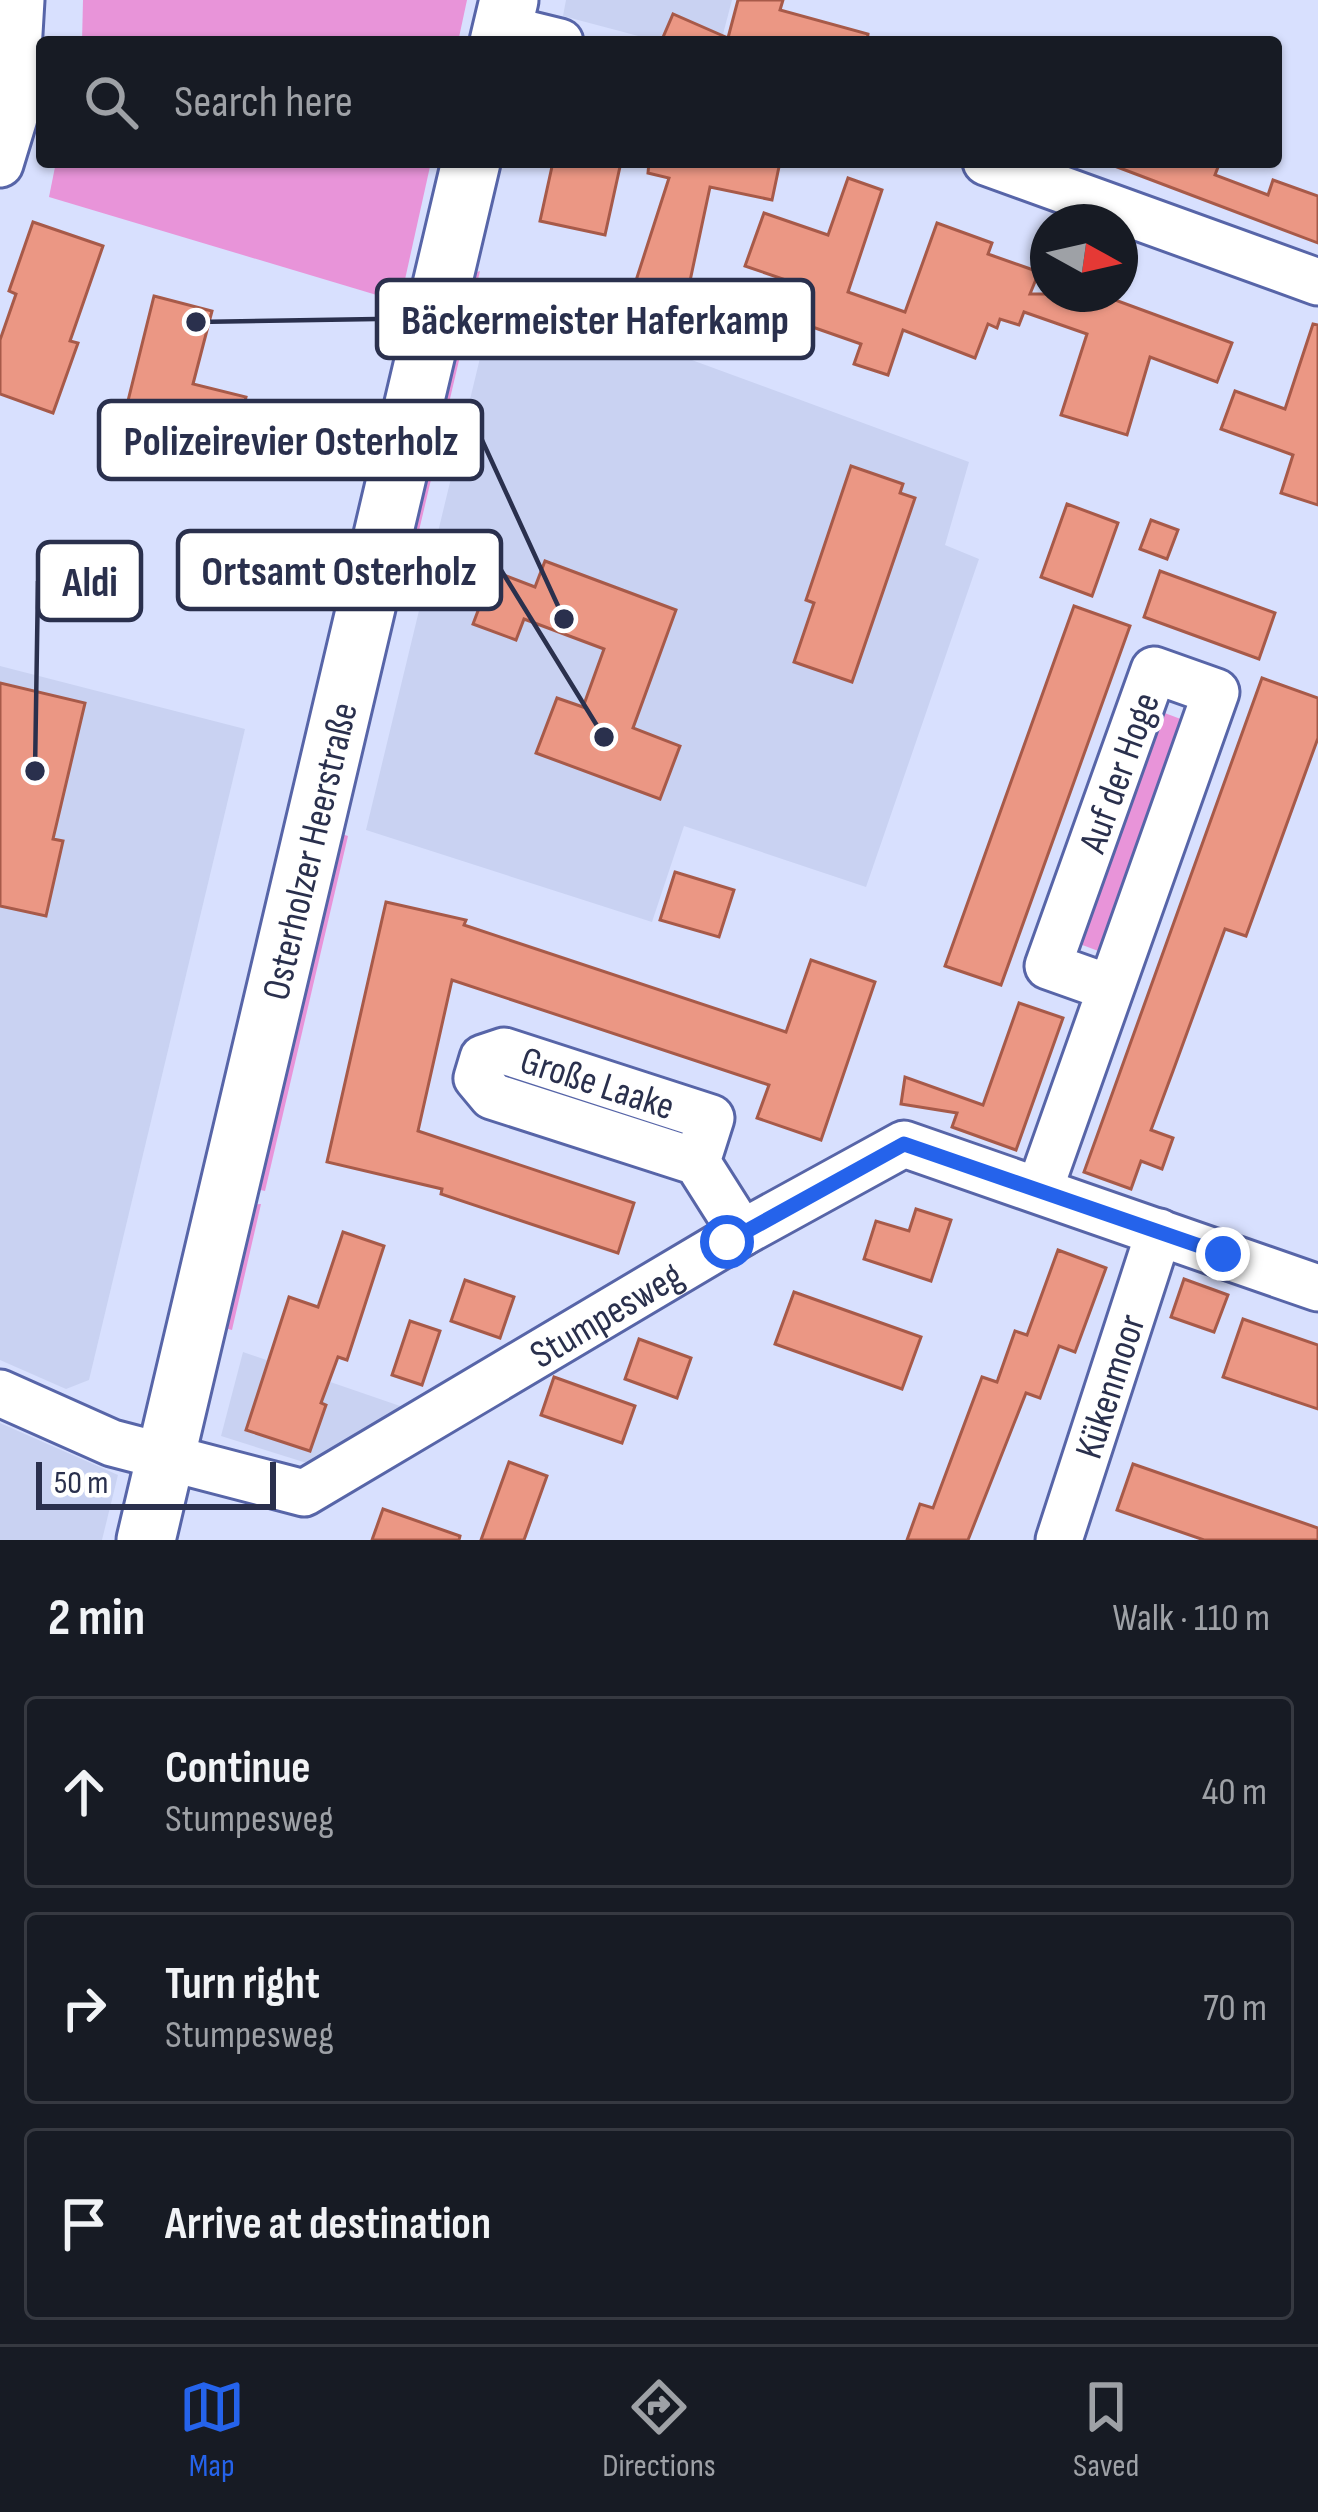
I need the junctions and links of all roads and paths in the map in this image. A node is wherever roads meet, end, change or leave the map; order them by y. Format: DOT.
graph roads {
  1 [pos="21,0"];
  2 [pos="504,23"];
  3 [pos="542,36"];
  4 [pos="0,164"];
  5 [pos="470,168"];
  6 [pos="1003,168"];
  7 [pos="1318,282"];
  8 [pos="1110,988"];
  9 [pos="697,1162"];
  10 [pos="1040,1188"];
  11 [pos="1159,1232"];
  12 [pos="742,1233"];
  13 [pos="1318,1288"];
  14 [pos="0,1393"];
  15 [pos="166,1456"];
  16 [pos="146,1540"];
  17 [pos="1059,1540"];
  1 -- 4 [label="street"];
  2 -- 3 [label="street"];
  5 -- 15 [label="main road, Osterholzer Heerstraße"];
  6 -- 7 [label="street"];
  8 -- 8 [label="street, Auf der Hoge"];
  8 -- 10 [label="street, Auf der Hoge"];
  9 -- 12 [label="street, Große Laake"];
  10 -- 11 [label="street, Stumpesweg"];
  10 -- 12 [label="street, Stumpesweg"];
  11 -- 13 [label="street, Stumpesweg"];
  11 -- 17 [label="street, Kükenmoor"];
  12 -- 15 [label="street, Stumpesweg"];
  14 -- 15 [label="street, Stumpesweg"];
  15 -- 16 [label="main road, Osterholzer Heerstraße"];
}
